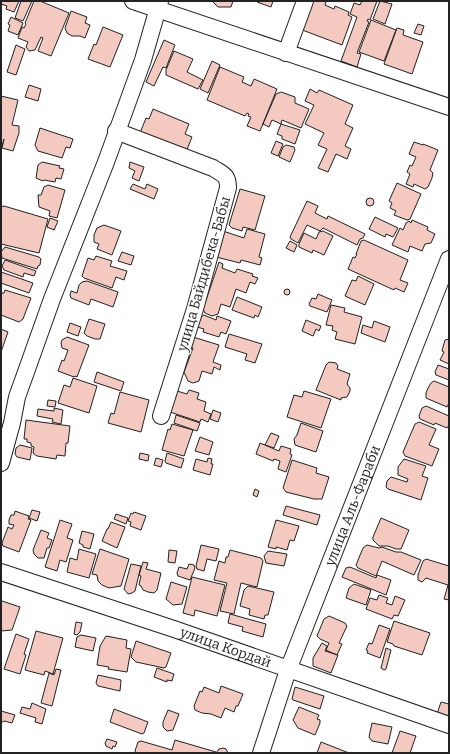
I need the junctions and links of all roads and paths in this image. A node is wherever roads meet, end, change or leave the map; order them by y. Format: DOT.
graph roads {
  1 [pos="133,1"];
  2 [pos="304,1"];
  3 [pos="158,5"];
  4 [pos="286,53"];
  5 [pos="449,107"];
  6 [pos="116,131"];
  7 [pos="449,259"];
  8 [pos="162,416"];
  9 [pos="6,422"];
  10 [pos="1,463"];
  11 [pos="1,572"];
  12 [pos="288,670"];
  13 [pos="449,725"];
  14 [pos="261,753"];
  1 -- 3 [label="street"];
  2 -- 4 [label="street"];
  3 -- 4 [label="street"];
  3 -- 6 [label="street"];
  4 -- 5 [label="street"];
  6 -- 8 [label="street, улица Байдибека-Бабы"];
  6 -- 9 [label="street"];
  7 -- 12 [label="street, улица Аль-Фараби"];
  9 -- 10 [label="street"];
  11 -- 12 [label="street, улица Кордай"];
  12 -- 13 [label="street, улица Кордай"];
  12 -- 14 [label="street, улица Аль-Фараби"];
}
